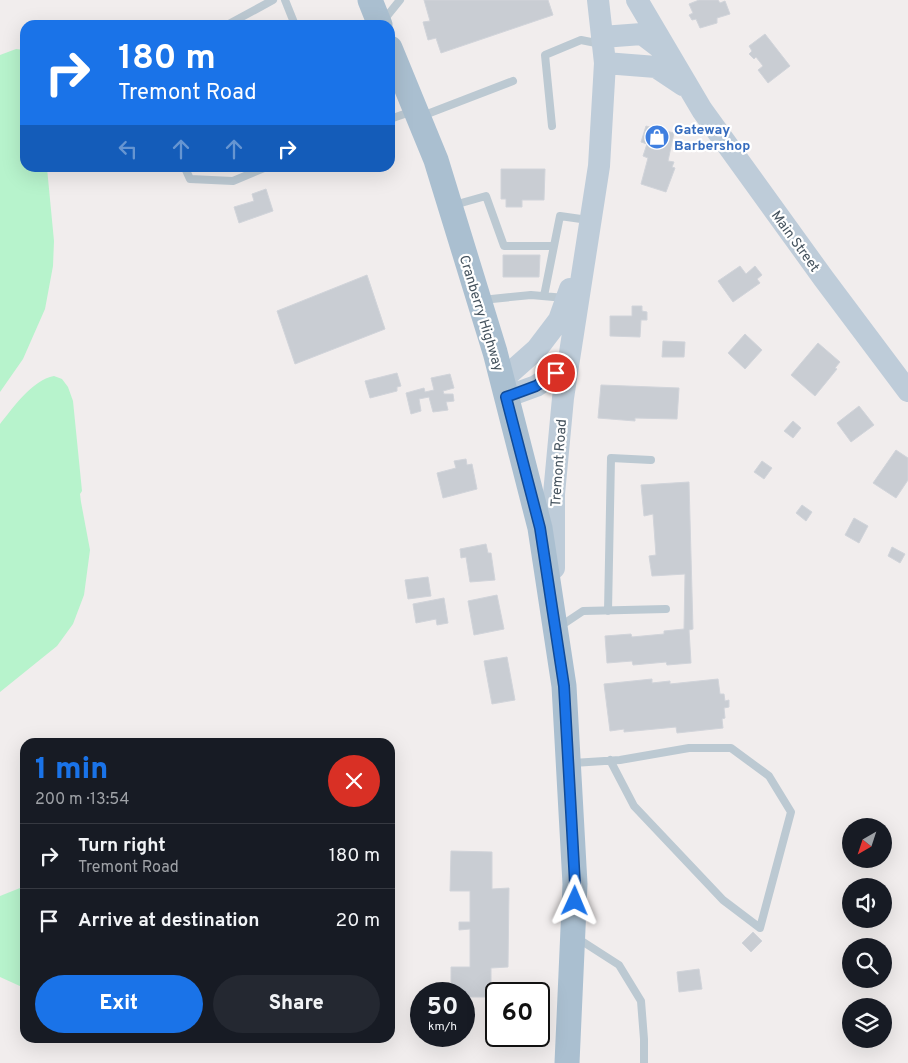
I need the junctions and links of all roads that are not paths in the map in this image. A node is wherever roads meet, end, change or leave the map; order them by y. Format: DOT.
graph roads {
  1 [pos="273,0"];
  2 [pos="285,0"];
  3 [pos="370,0"];
  4 [pos="400,0"];
  5 [pos="598,0"];
  6 [pos="637,0"];
  7 [pos="236,20"];
  8 [pos="293,20"];
  9 [pos="378,20"];
  10 [pos="384,20"];
  11 [pos="603,48"];
  12 [pos="668,54"];
  13 [pos="395,60"];
  14 [pos="513,81"];
  15 [pos="689,89"];
  16 [pos="417,114"];
  17 [pos="395,118"];
  18 [pos="552,126"];
  19 [pos="187,172"];
  20 [pos="255,172"];
  21 [pos="450,207"];
  22 [pos="590,220"];
  23 [pos="554,246"];
  24 [pos="586,246"];
  25 [pos="544,296"];
  26 [pos="567,298"];
  27 [pos="479,300"];
  28 [pos="568,365"];
  29 [pos="504,388"];
  30 [pos="908,391"];
  31 [pos="651,460"];
  32 [pos="666,609"];
  33 [pos="608,611"];
  34 [pos="555,626"];
  35 [pos="610,760"];
  36 [pos="568,763"];
  37 [pos="573,935"];
  38 [pos="567,1063"];
  39 [pos="644,1063"];
  1 -- 7 [label="lane"];
  2 -- 8 [label="lane"];
  3 -- 9 [label="main road"];
  4 -- 10 [label="lane"];
  5 -- 11 [label="main road, Tremont Road"];
  6 -- 12 [label="main road, Main Street"];
  11 -- 12 [label="main road, Main Street"];
  11 -- 15 [label="main road, Main Street"];
  11 -- 18 [label="lane"];
  11 -- 22 [label="main road, Tremont Road"];
  12 -- 15 [label="main road, Main Street"];
  13 -- 16 [label="main road, Cranberry Highway"];
  14 -- 16 [label="lane"];
  15 -- 30 [label="main road, Main Street"];
  16 -- 17 [label="lane"];
  16 -- 21 [label="main road, Cranberry Highway"];
  19 -- 20 [label="lane"];
  21 -- 23 [label="lane"];
  21 -- 27 [label="main road, Cranberry Highway"];
  22 -- 23 [label="lane"];
  22 -- 24 [label="main road, Tremont Road"];
  23 -- 25 [label="lane"];
  24 -- 26 [label="main road, Tremont Road"];
  24 -- 28 [label="main road, Tremont Road"];
  25 -- 26 [label="lane"];
  25 -- 27 [label="lane"];
  26 -- 29 [label="main road, Tremont Road"];
  27 -- 29 [label="main road, Cranberry Highway"];
  28 -- 29 [label="main road"];
  28 -- 34 [label="main road, Tremont Road"];
  29 -- 34 [label="main road, Cranberry Highway"];
  31 -- 33 [label="lane"];
  32 -- 33 [label="lane"];
  33 -- 34 [label="lane"];
  34 -- 36 [label="main road, Cranberry Highway"];
  35 -- 35 [label="lane"];
  35 -- 36 [label="lane"];
  36 -- 37 [label="main road, Cranberry Highway"];
  37 -- 38 [label="main road, Cranberry Highway"];
  37 -- 39 [label="lane"];
}
